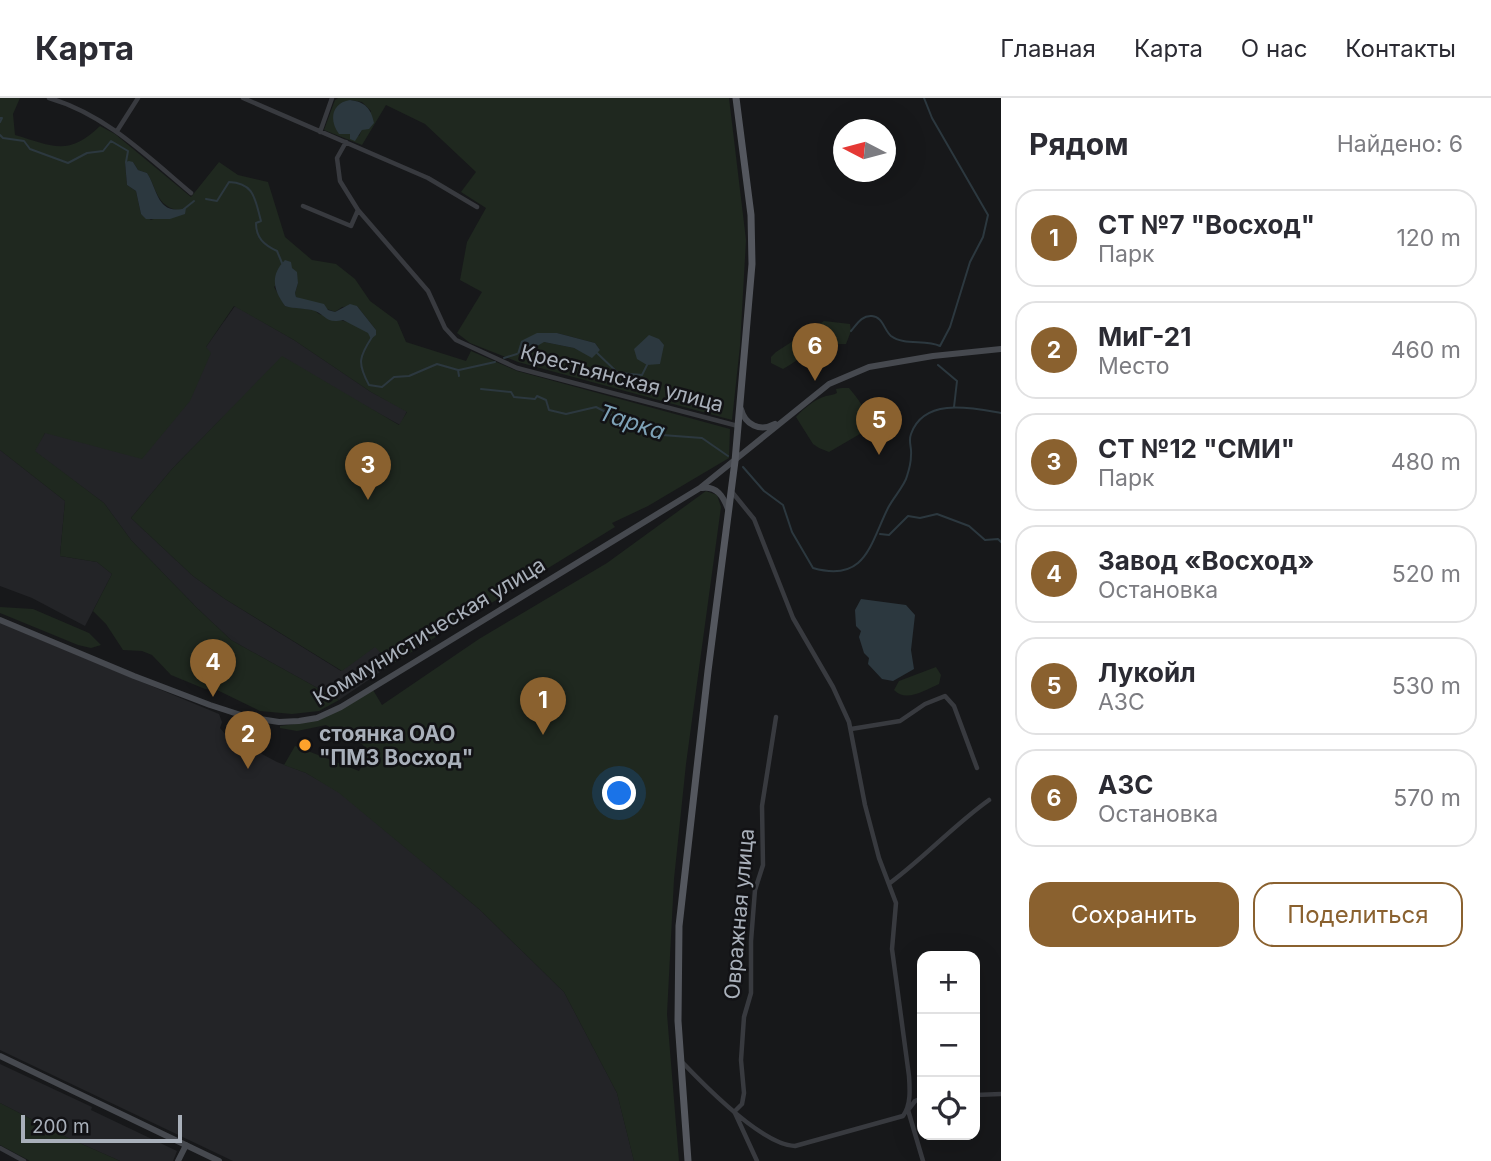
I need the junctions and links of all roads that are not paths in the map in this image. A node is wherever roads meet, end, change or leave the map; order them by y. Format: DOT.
graph roads {
  1 [pos="49,98"];
  2 [pos="138,98"];
  3 [pos="243,98"];
  4 [pos="332,98"];
  5 [pos="736,98"];
  6 [pos="117,131"];
  7 [pos="320,131"];
  8 [pos="346,142"];
  9 [pos="191,193"];
  10 [pos="303,206"];
  11 [pos="477,206"];
  12 [pos="358,210"];
  13 [pos="1001,349"];
  14 [pos="740,407"];
  15 [pos="786,418"];
  16 [pos="738,426"];
  17 [pos="735,461"];
  18 [pos="700,488"];
  19 [pos="731,491"];
  20 [pos="728,509"];
  21 [pos="0,620"];
  22 [pos="776,717"];
  23 [pos="850,729"];
  24 [pos="977,768"];
  25 [pos="989,800"];
  26 [pos="890,883"];
  27 [pos="0,1056"];
  28 [pos="681,1061"];
  29 [pos="1001,1094"];
  30 [pos="980,1095"];
  31 [pos="917,1100"];
  32 [pos="908,1110"];
  33 [pos="734,1112"];
  34 [pos="186,1145"];
  35 [pos="0,1148"];
  36 [pos="23,1161"];
  37 [pos="178,1161"];
  38 [pos="219,1161"];
  39 [pos="688,1161"];
  40 [pos="757,1161"];
  41 [pos="923,1161"];
  1 -- 6 [label="street"];
  2 -- 6 [label="street"];
  3 -- 7 [label="street"];
  4 -- 7 [label="street"];
  5 -- 14 [label="main road"];
  6 -- 9 [label="street"];
  7 -- 8 [label="street"];
  8 -- 11 [label="street"];
  8 -- 12 [label="street, Крестьянская улица"];
  10 -- 12 [label="street"];
  12 -- 16 [label="street, Крестьянская улица"];
  13 -- 15 [label="main road, Коммунистическая улица"];
  14 -- 15 [label="main road"];
  14 -- 16 [label="main road"];
  15 -- 17 [label="main road, Коммунистическая улица"];
  16 -- 17 [label="main road"];
  17 -- 18 [label="main road, Коммунистическая улица"];
  17 -- 19 [label="main road"];
  18 -- 20 [label="main road"];
  18 -- 21 [label="main road, Коммунистическая улица"];
  19 -- 20 [label="main road"];
  19 -- 23 [label="street"];
  20 -- 28 [label="main road"];
  22 -- 33 [label="street, Овражная улица"];
  23 -- 24 [label="street"];
  23 -- 26 [label="street"];
  25 -- 26 [label="street"];
  26 -- 32 [label="street"];
  27 -- 34 [label="main road"];
  28 -- 33 [label="street"];
  28 -- 39 [label="main road"];
  29 -- 30 [label="street"];
  31 -- 32 [label="street"];
  32 -- 33 [label="street"];
  32 -- 41 [label="street"];
  33 -- 40 [label="street"];
  34 -- 37 [label="main road"];
  34 -- 38 [label="main road"];
  35 -- 36 [label="street"];
}
